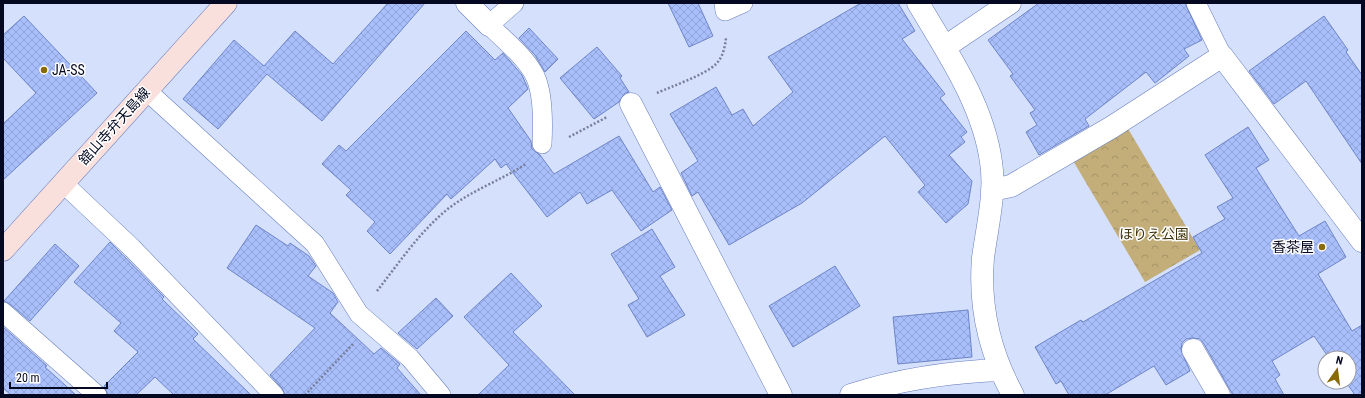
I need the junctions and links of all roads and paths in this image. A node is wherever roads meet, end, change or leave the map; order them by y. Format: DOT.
graph roads {
  1 [pos="226,3"];
  2 [pos="467,3"];
  3 [pos="514,3"];
  4 [pos="724,3"];
  5 [pos="743,3"];
  6 [pos="918,3"];
  7 [pos="1010,3"];
  8 [pos="1196,3"];
  9 [pos="488,25"];
  10 [pos="945,47"];
  11 [pos="1222,56"];
  12 [pos="146,90"];
  13 [pos="631,104"];
  14 [pos="542,144"];
  15 [pos="63,182"];
  16 [pos="992,190"];
  17 [pos="1362,241"];
  18 [pos="3,250"];
  19 [pos="3,312"];
  20 [pos="365,319"];
  21 [pos="1193,350"];
  22 [pos="1001,370"];
  23 [pos="97,395"];
  24 [pos="274,395"];
  25 [pos="305,395"];
  26 [pos="441,395"];
  27 [pos="781,395"];
  28 [pos="851,395"];
  29 [pos="1013,395"];
  30 [pos="1218,395"];
  1 -- 12 [label="main road, 舘山寺弁天島線"];
  2 -- 9 [label="street"];
  3 -- 9 [label="lane"];
  4 -- 5 [label="lane"];
  6 -- 10 [label="street"];
  7 -- 10 [label="street"];
  8 -- 11 [label="lane"];
  9 -- 14 [label="lane"];
  10 -- 16 [label="street"];
  11 -- 16 [label="street"];
  11 -- 17 [label="street"];
  12 -- 15 [label="main road, 舘山寺弁天島線"];
  12 -- 20 [label="lane"];
  13 -- 27 [label="street"];
  14 -- 20 [label="path"];
  15 -- 18 [label="main road, 舘山寺弁天島線"];
  15 -- 24 [label="lane"];
  16 -- 22 [label="street"];
  19 -- 23 [label="lane"];
  20 -- 25 [label="path"];
  20 -- 26 [label="lane"];
  21 -- 30 [label="street"];
  22 -- 28 [label="street"];
  22 -- 29 [label="street"];
}
